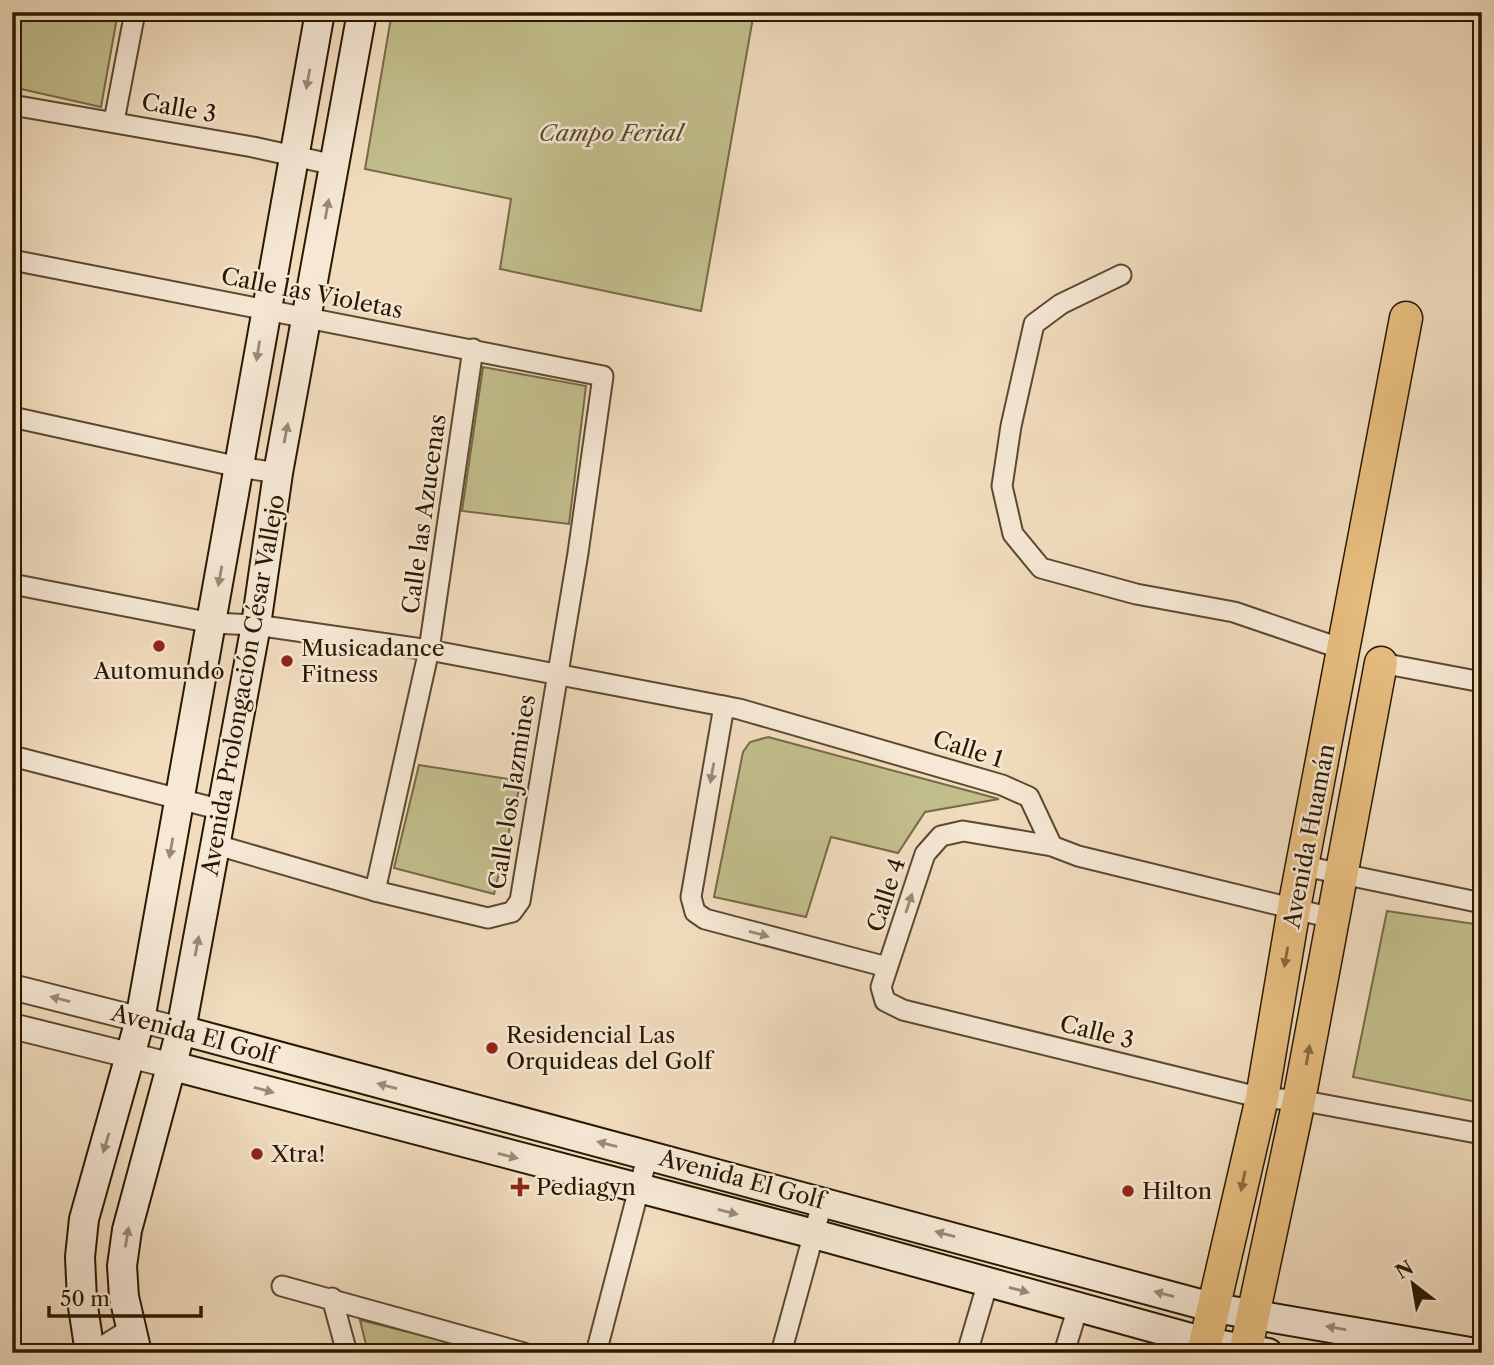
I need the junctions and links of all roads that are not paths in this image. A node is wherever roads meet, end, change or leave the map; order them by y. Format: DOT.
graph roads {
  1 [pos="135,12"];
  2 [pos="320,12"];
  3 [pos="362,12"];
  4 [pos="12,105"];
  5 [pos="114,121"];
  6 [pos="295,156"];
  7 [pos="335,165"];
  8 [pos="12,260"];
  9 [pos="1121,275"];
  10 [pos="265,309"];
  11 [pos="307,317"];
  12 [pos="1406,318"];
  13 [pos="473,349"];
  14 [pos="603,376"];
  15 [pos="12,417"];
  16 [pos="239,467"];
  17 [pos="278,473"];
  18 [pos="12,584"];
  19 [pos="212,623"];
  20 [pos="256,625"];
  21 [pos="429,650"];
  22 [pos="1345,650"];
  23 [pos="1381,663"];
  24 [pos="556,672"];
  25 [pos="1482,682"];
  26 [pos="724,706"];
  27 [pos="12,756"];
  28 [pos="180,799"];
  29 [pos="222,810"];
  30 [pos="217,845"];
  31 [pos="1052,846"];
  32 [pos="1304,866"];
  33 [pos="1342,876"];
  34 [pos="375,891"];
  35 [pos="1482,903"];
  36 [pos="1294,908"];
  37 [pos="1332,918"];
  38 [pos="887,967"];
  39 [pos="12,987"];
  40 [pos="885,1001"];
  41 [pos="140,1020"];
  42 [pos="12,1026"];
  43 [pos="181,1030"];
  44 [pos="131,1057"];
  45 [pos="173,1066"];
  46 [pos="1262,1098"];
  47 [pos="1299,1100"];
  48 [pos="484,1112"];
  49 [pos="1482,1134"];
  50 [pos="475,1147"];
  51 [pos="648,1154"];
  52 [pos="640,1190"];
  53 [pos="823,1200"];
  54 [pos="814,1234"];
  55 [pos="988,1282"];
  56 [pos="282,1286"];
  57 [pos="332,1298"];
  58 [pos="1078,1307"];
  59 [pos="1215,1308"];
  60 [pos="1255,1313"];
  61 [pos="134,1341"];
  62 [pos="1204,1348"];
  63 [pos="1253,1351"];
  64 [pos="91,1353"];
  65 [pos="347,1353"];
  66 [pos="524,1353"];
  67 [pos="596,1353"];
  68 [pos="781,1353"];
  69 [pos="967,1353"];
  70 [pos="1064,1353"];
  71 [pos="1476,1353"];
  1 -- 5 [label="street"];
  2 -- 6 [label="main road, Avenida Prolongación César Vallejo, one-way"];
  3 -- 7 [label="main road, Avenida Prolongación César Vallejo"];
  4 -- 5 [label="street, Calle 3"];
  5 -- 6 [label="street, Calle 3"];
  6 -- 7 [label="street, Calle 3"];
  6 -- 10 [label="main road, Avenida Prolongación César Vallejo"];
  11 -- 7 [label="main road, Avenida Prolongación César Vallejo, one-way"];
  8 -- 10 [label="street, Calle las Violetas"];
  9 -- 22 [label="street"];
  10 -- 11 [label="street, Calle las Violetas"];
  10 -- 16 [label="main road, Avenida Prolongación César Vallejo, one-way"];
  11 -- 13 [label="street, Calle las Violetas"];
  17 -- 11 [label="main road, Avenida Prolongación César Vallejo, one-way"];
  12 -- 22 [label="main road, Avenida Huamán"];
  13 -- 14 [label="street, Calle las Violetas"];
  13 -- 21 [label="street, Calle las Azucenas"];
  14 -- 24 [label="street, Calle los Jazmines"];
  15 -- 16 [label="street"];
  16 -- 17 [label="street"];
  16 -- 19 [label="main road, Avenida Prolongación César Vallejo, one-way"];
  17 -- 20 [label="main road, Avenida Prolongación César Vallejo"];
  18 -- 19 [label="street, Calle 1"];
  19 -- 20 [label="street, Calle 1"];
  19 -- 28 [label="main road, Avenida Prolongación César Vallejo"];
  20 -- 21 [label="street, Calle 1"];
  20 -- 29 [label="main road, Avenida Prolongación César Vallejo"];
  21 -- 24 [label="street, Calle 1"];
  21 -- 34 [label="street, Calle las Azucenas"];
  22 -- 32 [label="main road, Avenida Huamán"];
  23 -- 25 [label="street"];
  23 -- 33 [label="main road, Avenida Huamán"];
  24 -- 26 [label="street, Calle 1"];
  24 -- 34 [label="street, Calle los Jazmines"];
  26 -- 31 [label="street, Calle 1"];
  26 -- 38 [label="street, one-way"];
  27 -- 28 [label="street"];
  28 -- 29 [label="street"];
  28 -- 41 [label="main road, Avenida Prolongación César Vallejo, one-way"];
  29 -- 30 [label="main road, Avenida Prolongación César Vallejo"];
  30 -- 34 [label="street, Calle los Jazmines"];
  43 -- 30 [label="main road, Avenida Prolongación César Vallejo, one-way"];
  31 -- 36 [label="street"];
  38 -- 31 [label="street, Calle 4, one-way"];
  32 -- 33 [label="street"];
  32 -- 36 [label="main road, Avenida Huamán"];
  33 -- 35 [label="street"];
  33 -- 37 [label="main road, Avenida Huamán"];
  36 -- 37 [label="street"];
  36 -- 46 [label="main road, Avenida Huamán, one-way"];
  47 -- 37 [label="main road, Avenida Huamán, one-way"];
  38 -- 40 [label="street, Calle 4"];
  41 -- 39 [label="street, Avenida El Golf, one-way"];
  40 -- 46 [label="street, Calle 3"];
  41 -- 43 [label="street, Avenida El Golf"];
  41 -- 44 [label="main road, Avenida Prolongación César Vallejo"];
  42 -- 44 [label="street, Avenida El Golf"];
  43 -- 45 [label="main road, Avenida Prolongación César Vallejo"];
  48 -- 43 [label="main road, Avenida El Golf, one-way"];
  44 -- 45 [label="street, Avenida El Golf"];
  44 -- 64 [label="main road, Avenida Prolongación César Vallejo, one-way"];
  45 -- 50 [label="main road, Avenida El Golf, one-way"];
  61 -- 45 [label="main road, Avenida Prolongación César Vallejo, one-way"];
  46 -- 47 [label="street, Calle 3"];
  46 -- 59 [label="main road, Avenida Huamán, one-way"];
  47 -- 49 [label="street, Calle 3"];
  47 -- 60 [label="main road, Avenida Huamán"];
  48 -- 50 [label="main road"];
  51 -- 48 [label="main road, Avenida El Golf, one-way"];
  50 -- 52 [label="main road, Avenida El Golf, one-way"];
  51 -- 52 [label="street"];
  51 -- 53 [label="main road, Avenida El Golf"];
  52 -- 54 [label="main road, Avenida El Golf, one-way"];
  52 -- 67 [label="street"];
  53 -- 54 [label="street"];
  59 -- 53 [label="main road, Avenida El Golf, one-way"];
  54 -- 55 [label="main road, Avenida El Golf"];
  54 -- 68 [label="street"];
  55 -- 58 [label="main road, Avenida El Golf, one-way"];
  55 -- 69 [label="street"];
  56 -- 57 [label="street"];
  57 -- 65 [label="street"];
  57 -- 66 [label="street"];
  58 -- 62 [label="main road, Avenida El Golf"];
  58 -- 70 [label="street"];
  59 -- 60 [label="main road, Avenida El Golf"];
  59 -- 62 [label="main road, Avenida Huamán"];
  60 -- 63 [label="main road, Avenida Huamán"];
  71 -- 60 [label="main road, Avenida El Golf, one-way"];
  61 -- 64 [label="street"];
  62 -- 63 [label="main road, Avenida El Golf"];
}
